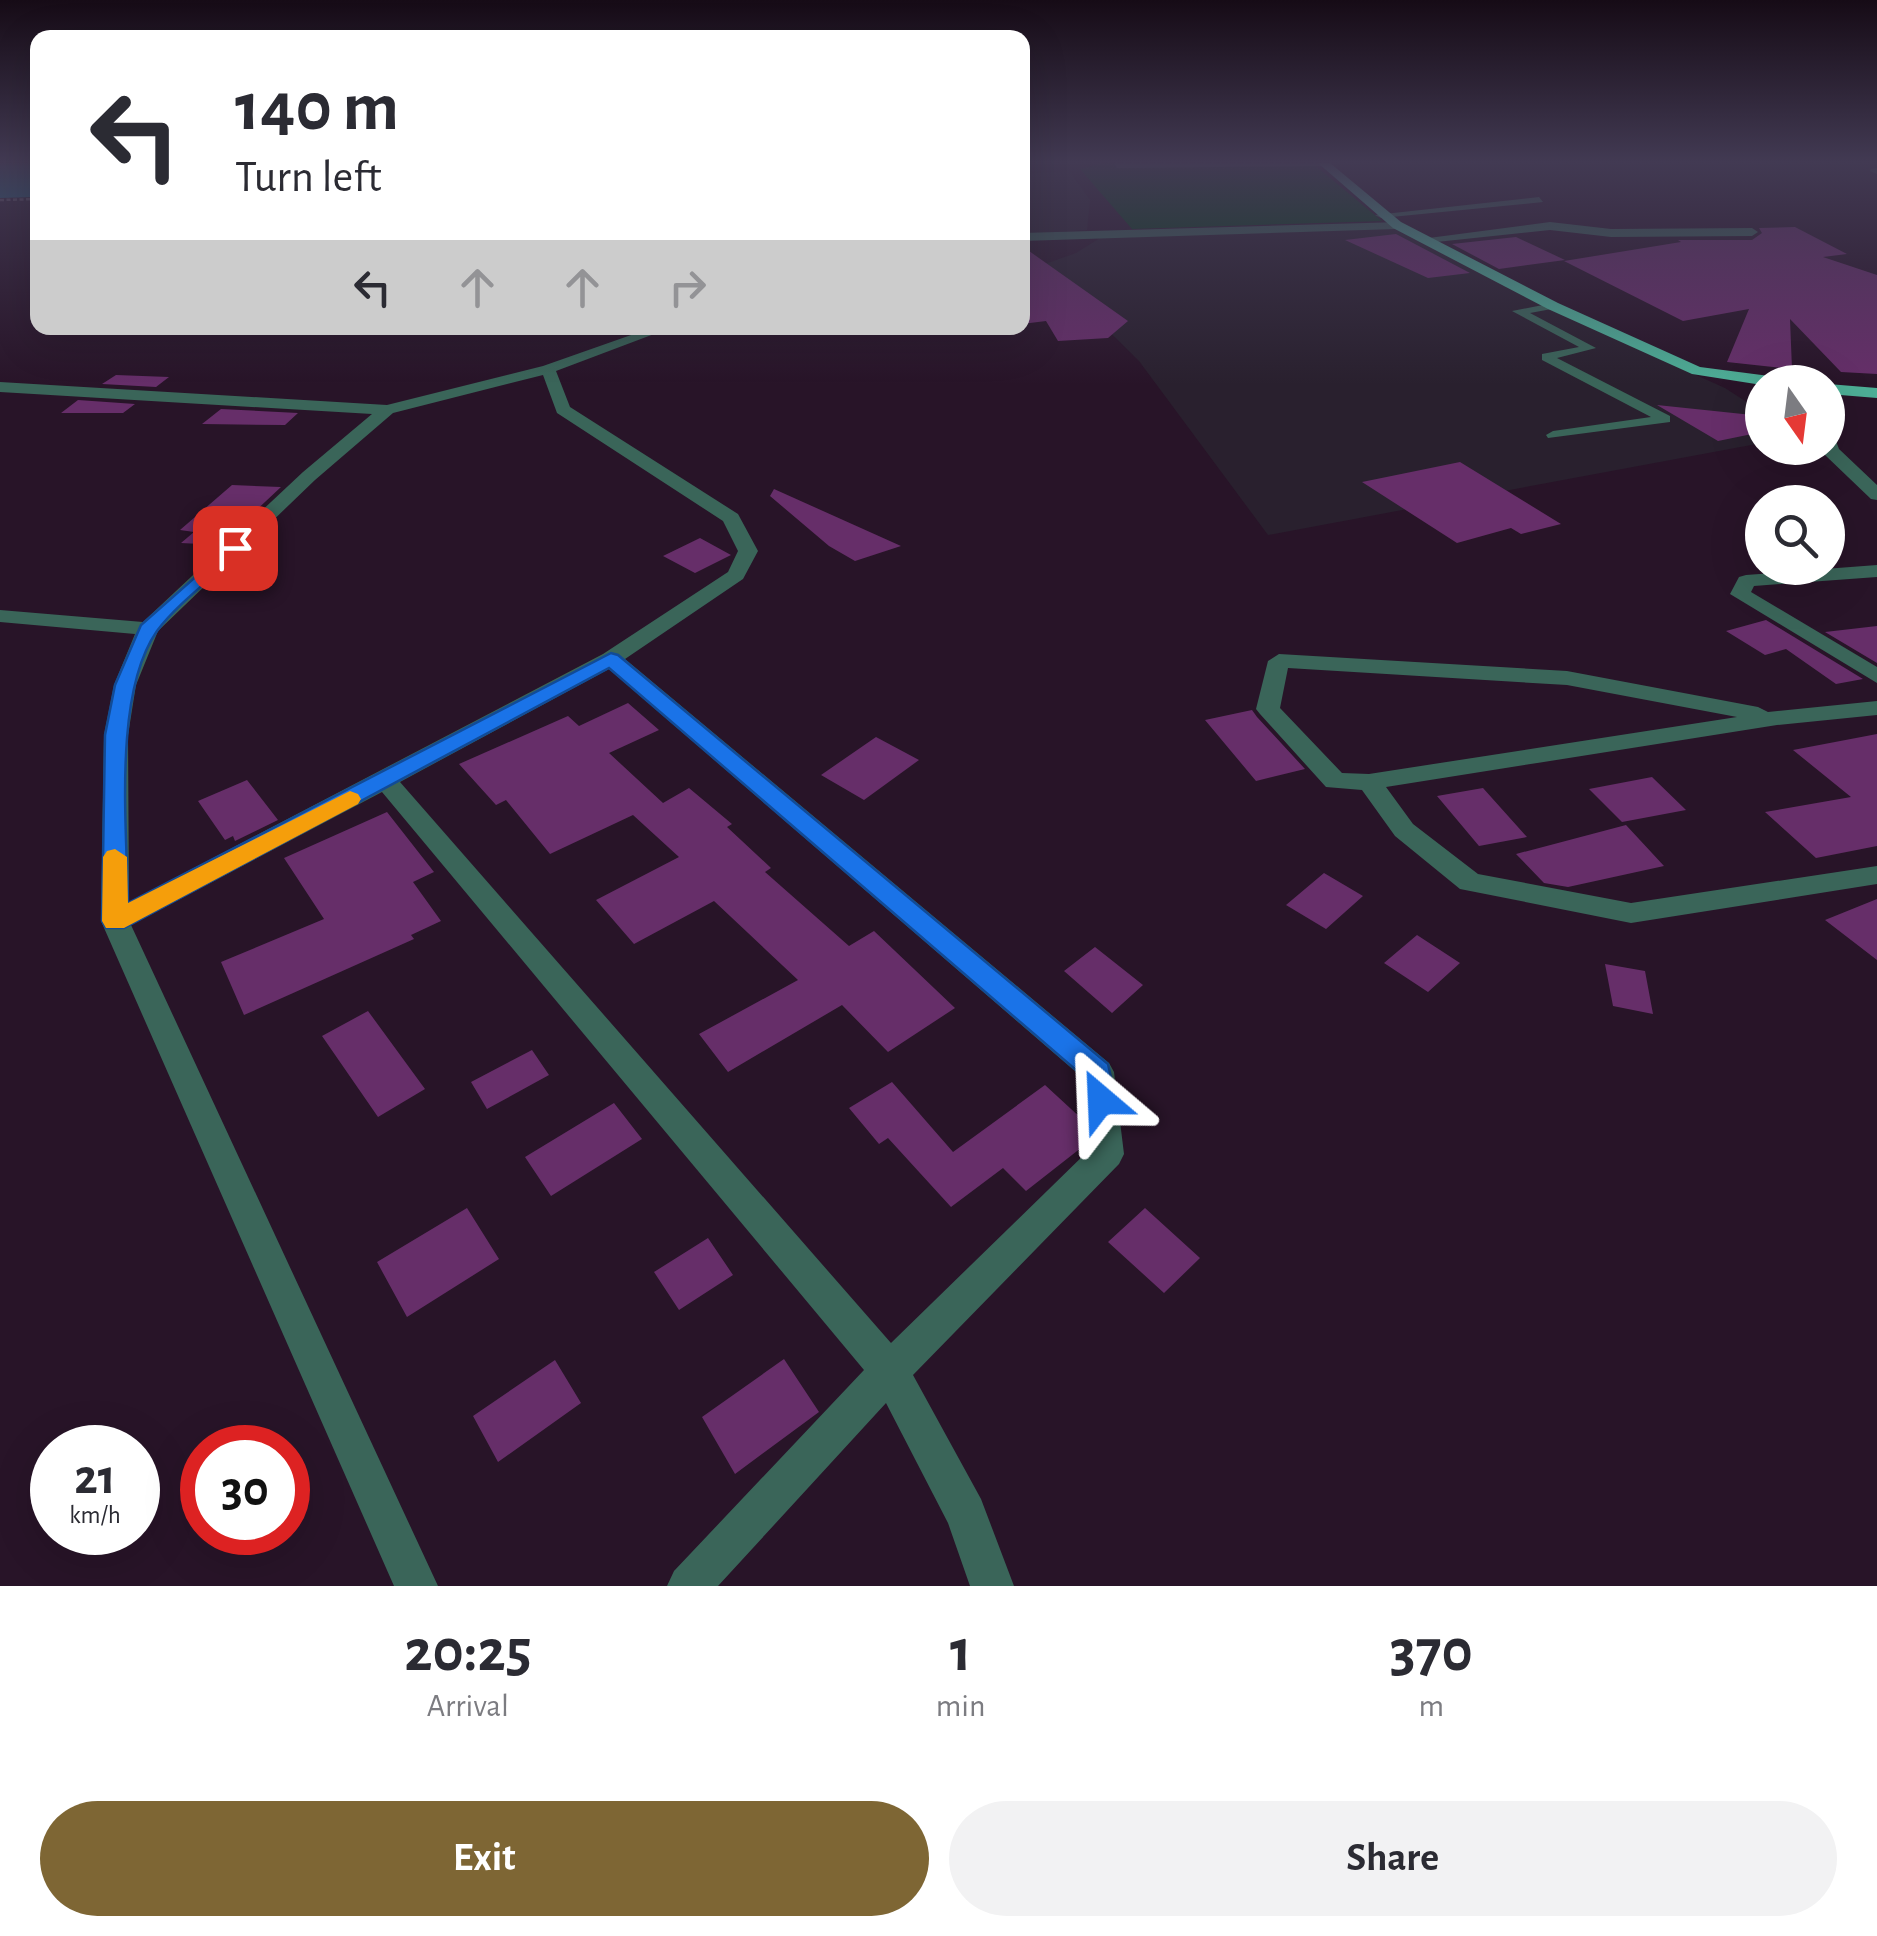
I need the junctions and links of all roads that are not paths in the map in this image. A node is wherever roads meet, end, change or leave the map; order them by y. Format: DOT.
graph roads {
  1 [pos="1422,237"];
  2 [pos="1454,237"];
  3 [pos="1428,240"];
  4 [pos="1553,306"];
  5 [pos="643,335"];
  6 [pos="548,369"];
  7 [pos="1745,377"];
  8 [pos="0,386"];
  9 [pos="1845,390"];
  10 [pos="1877,393"];
  11 [pos="387,410"];
  12 [pos="1553,435"];
  13 [pos="1845,464"];
  14 [pos="1877,494"];
  15 [pos="1877,571"];
  16 [pos="0,616"];
  17 [pos="148,629"];
  18 [pos="611,659"];
  19 [pos="1877,676"];
  20 [pos="1877,708"];
  21 [pos="1777,718"];
  22 [pos="385,780"];
  23 [pos="1369,782"];
  24 [pos="1877,875"];
  25 [pos="115,921"];
  26 [pos="890,1371"];
  27 [pos="416,1586"];
  28 [pos="689,1586"];
  29 [pos="992,1586"];
  1 -- 3 [label="main road"];
  2 -- 3 [label="street"];
  3 -- 4 [label="main road"];
  4 -- 7 [label="main road"];
  4 -- 12 [label="lane"];
  5 -- 6 [label="street"];
  6 -- 11 [label="street"];
  6 -- 18 [label="street"];
  8 -- 11 [label="street"];
  9 -- 10 [label="main road"];
  11 -- 17 [label="street"];
  13 -- 14 [label="street"];
  15 -- 19 [label="street"];
  16 -- 17 [label="street"];
  17 -- 25 [label="street"];
  18 -- 22 [label="street"];
  18 -- 26 [label="street"];
  20 -- 21 [label="street"];
  21 -- 23 [label="street"];
  21 -- 23 [label="street"];
  22 -- 25 [label="street"];
  22 -- 26 [label="street"];
  23 -- 24 [label="street"];
  25 -- 27 [label="street"];
  26 -- 28 [label="street"];
  26 -- 29 [label="street"];
}
